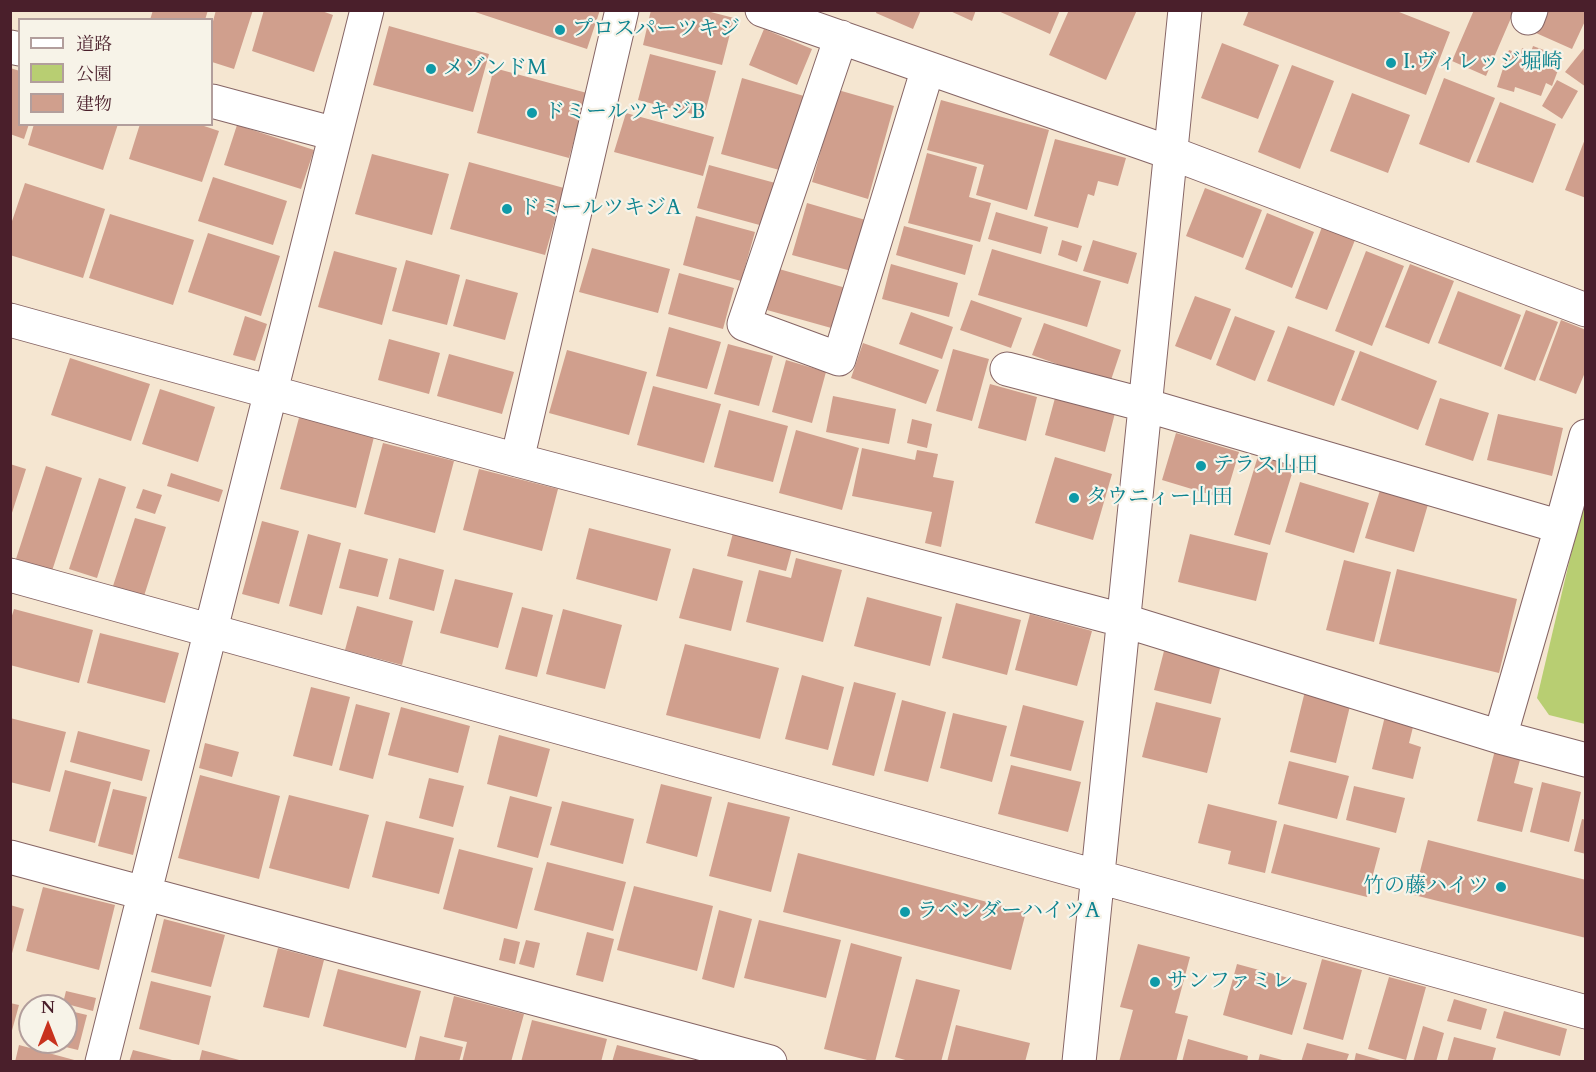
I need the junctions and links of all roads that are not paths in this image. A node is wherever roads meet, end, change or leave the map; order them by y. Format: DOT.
graph roads {
  1 [pos="367,10"];
  2 [pos="622,10"];
  3 [pos="762,10"];
  4 [pos="1185,10"];
  5 [pos="841,38"];
  6 [pos="928,68"];
  7 [pos="213,101"];
  8 [pos="335,134"];
  9 [pos="1171,153"];
  10 [pos="1586,310"];
  11 [pos="10,320"];
  12 [pos="1007,369"];
  13 [pos="270,393"];
  14 [pos="1145,405"];
  15 [pos="1586,436"];
  16 [pos="517,460"];
  17 [pos="1561,527"];
  18 [pos="10,575"];
  19 [pos="1122,620"];
  20 [pos="210,631"];
  21 [pos="1500,737"];
  22 [pos="1586,760"];
  23 [pos="10,856"];
  24 [pos="1098,877"];
  25 [pos="145,893"];
  26 [pos="1586,1012"];
  27 [pos="102,1062"];
  28 [pos="770,1062"];
  29 [pos="1079,1062"];
  1 -- 8 [label="street"];
  2 -- 16 [label="street"];
  3 -- 5 [label="street"];
  4 -- 9 [label="street"];
  5 -- 6 [label="street"];
  5 -- 6 [label="street"];
  6 -- 9 [label="street"];
  7 -- 8 [label="street"];
  8 -- 13 [label="street"];
  9 -- 10 [label="street"];
  9 -- 14 [label="street"];
  11 -- 13 [label="street"];
  12 -- 14 [label="street"];
  13 -- 16 [label="street"];
  13 -- 20 [label="street"];
  14 -- 17 [label="street"];
  14 -- 19 [label="street"];
  15 -- 17 [label="street"];
  16 -- 19 [label="street"];
  17 -- 21 [label="street"];
  18 -- 20 [label="street"];
  19 -- 21 [label="street"];
  19 -- 24 [label="street"];
  20 -- 24 [label="street"];
  20 -- 25 [label="street"];
  21 -- 22 [label="street"];
  23 -- 25 [label="street"];
  24 -- 26 [label="street"];
  24 -- 29 [label="street"];
  25 -- 27 [label="street"];
  25 -- 28 [label="street"];
}
